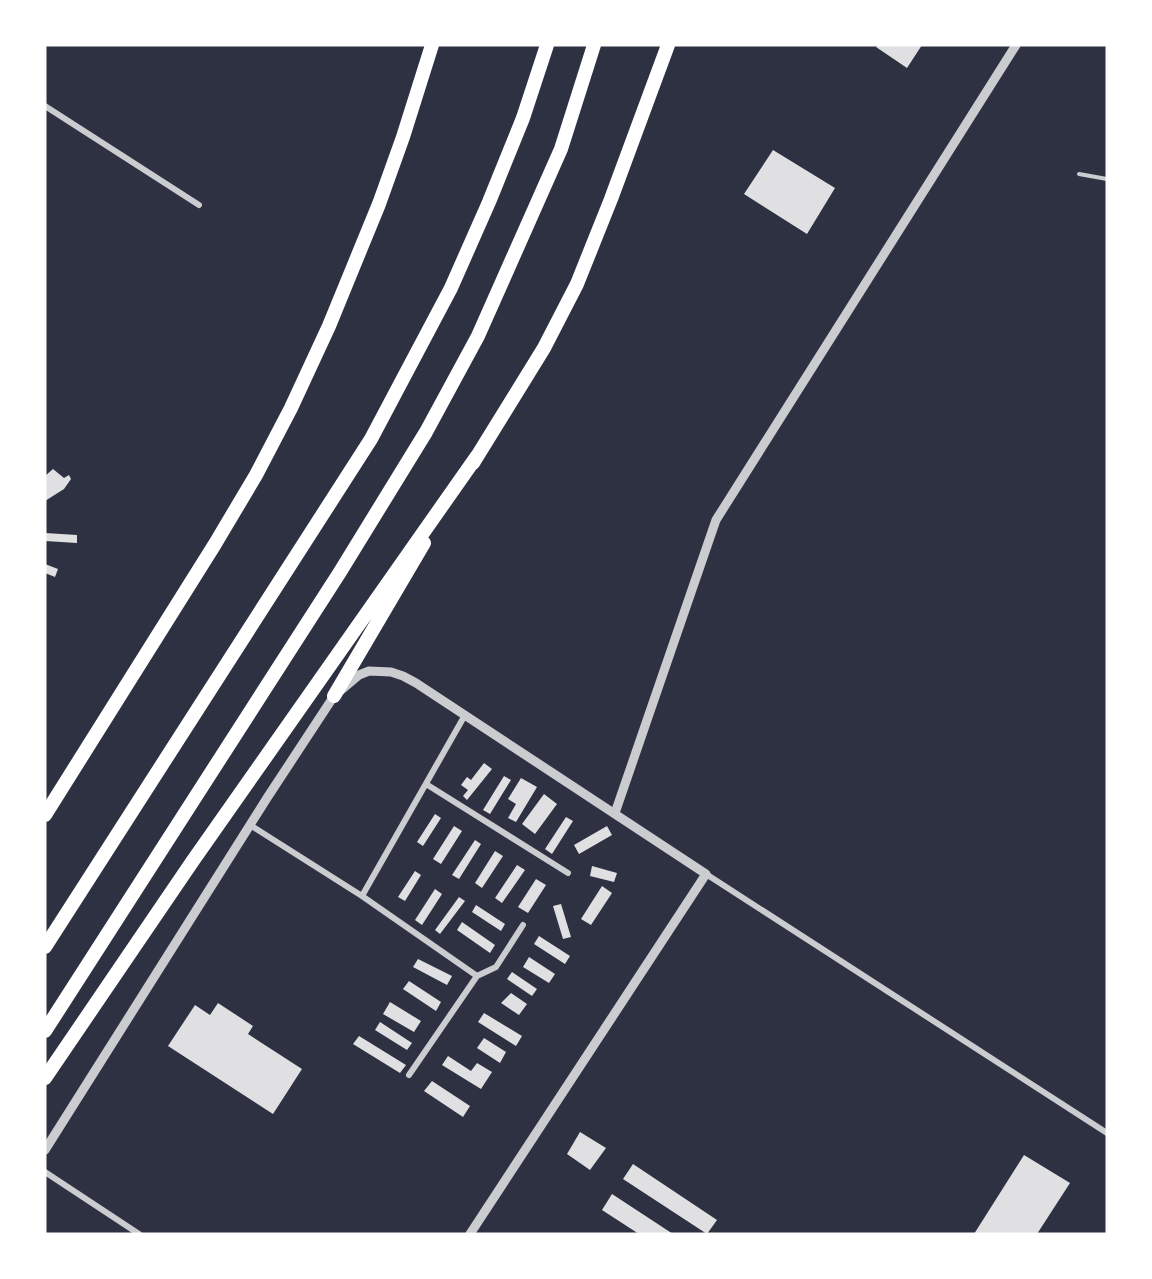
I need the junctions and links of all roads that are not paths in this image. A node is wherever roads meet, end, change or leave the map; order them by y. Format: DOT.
graph roads {
  1 [pos="431,45"];
  2 [pos="547,45"];
  3 [pos="594,45"];
  4 [pos="1016,45"];
  5 [pos="666,49"];
  6 [pos="45,106"];
  7 [pos="1079,174"];
  8 [pos="1107,179"];
  9 [pos="199,206"];
  10 [pos="477,456"];
  11 [pos="334,696"];
  12 [pos="465,715"];
  13 [pos="426,784"];
  14 [pos="615,813"];
  15 [pos="45,815"];
  16 [pos="250,825"];
  17 [pos="568,873"];
  18 [pos="706,874"];
  19 [pos="362,896"];
  20 [pos="523,925"];
  21 [pos="45,947"];
  22 [pos="477,976"];
  23 [pos="45,1031"];
  24 [pos="408,1075"];
  25 [pos="45,1078"];
  26 [pos="1107,1133"];
  27 [pos="45,1150"];
  28 [pos="45,1172"];
  29 [pos="139,1234"];
  30 [pos="470,1234"];
  1 -- 15 [label="highway"];
  2 -- 21 [label="highway"];
  3 -- 23 [label="highway"];
  4 -- 14 [label="street"];
  5 -- 10 [label="highway"];
  6 -- 9 [label="street"];
  7 -- 8 [label="lane"];
  10 -- 11 [label="highway"];
  10 -- 25 [label="highway"];
  11 -- 12 [label="street"];
  11 -- 16 [label="street"];
  12 -- 13 [label="street"];
  12 -- 14 [label="street"];
  13 -- 17 [label="street"];
  13 -- 19 [label="street"];
  14 -- 18 [label="street"];
  16 -- 19 [label="street"];
  16 -- 27 [label="street"];
  18 -- 26 [label="street"];
  18 -- 30 [label="street"];
  19 -- 22 [label="street"];
  20 -- 22 [label="street"];
  22 -- 24 [label="street"];
  28 -- 29 [label="street"];
}
